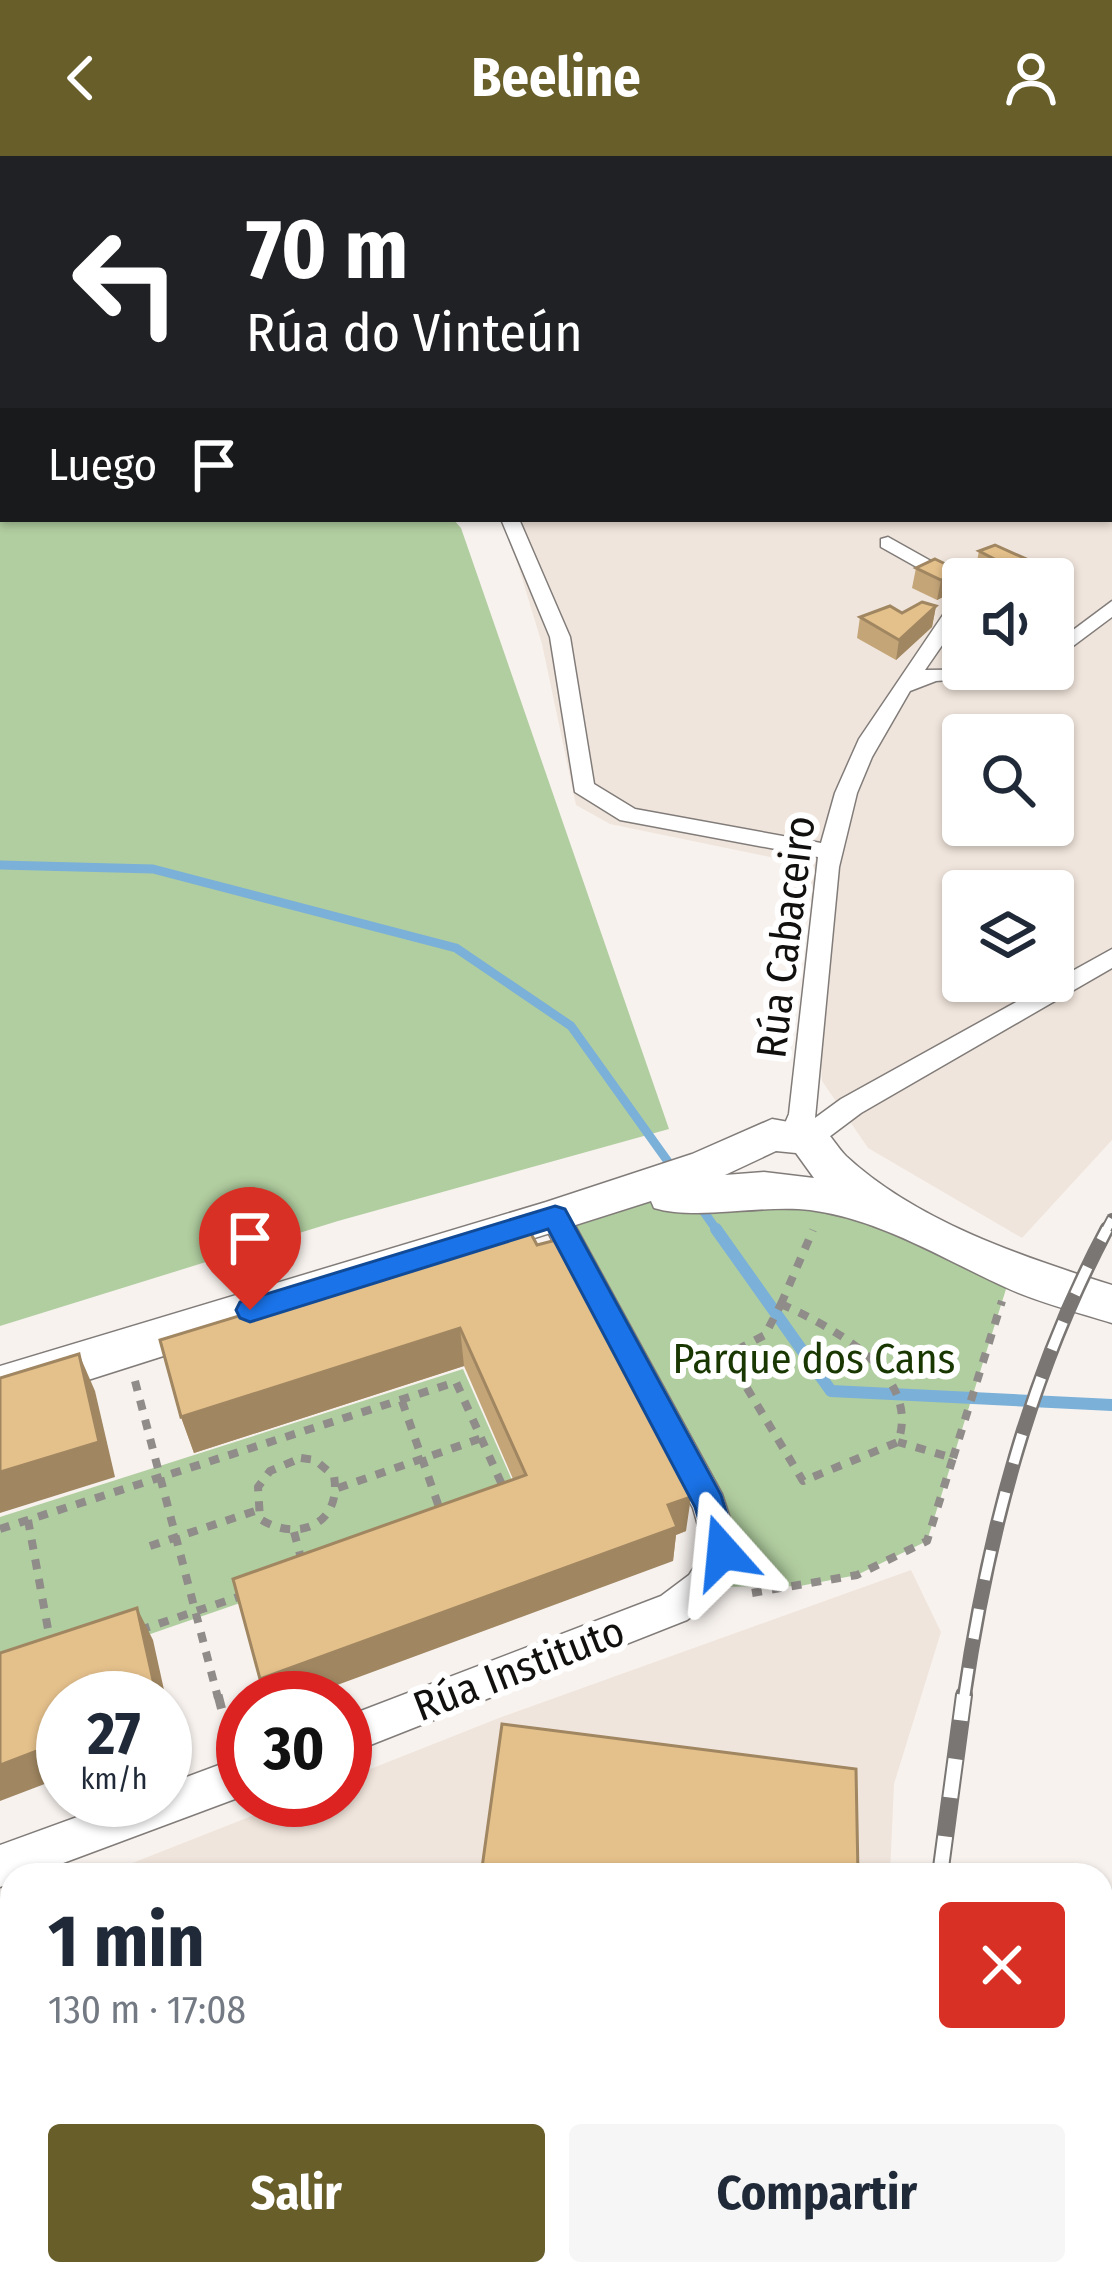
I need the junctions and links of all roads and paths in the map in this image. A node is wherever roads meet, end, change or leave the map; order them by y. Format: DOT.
graph roads {
  1 [pos="512,522"];
  2 [pos="888,543"];
  3 [pos="942,575"];
  4 [pos="1112,608"];
  5 [pos="942,626"];
  6 [pos="1074,638"];
  7 [pos="942,674"];
  8 [pos="900,689"];
  9 [pos="829,852"];
  10 [pos="1112,957"];
  11 [pos="795,1172"];
  12 [pos="555,1217"];
  13 [pos="1012,1270"];
  14 [pos="781,1304"];
  15 [pos="1112,1304"];
  16 [pos="126,1348"];
  17 [pos="0,1387"];
  18 [pos="402,1400"];
  19 [pos="482,1438"];
  20 [pos="898,1442"];
  21 [pos="422,1458"];
  22 [pos="953,1458"];
  23 [pos="160,1478"];
  24 [pos="338,1488"];
  25 [pos="510,1502"];
  26 [pos="256,1510"];
  27 [pos="28,1520"];
  28 [pos="446,1525"];
  29 [pos="0,1529"];
  30 [pos="294,1532"];
  31 [pos="176,1538"];
  32 [pos="150,1546"];
  33 [pos="306,1573"];
  34 [pos="262,1588"];
  35 [pos="752,1593"];
  36 [pos="195,1611"];
  37 [pos="134,1632"];
  38 [pos="53,1660"];
  39 [pos="216,1685"];
  40 [pos="372,1725"];
  41 [pos="216,1786"];
  42 [pos="8,1863"];
  1 -- 9 [label="street"];
  2 -- 3 [label="street"];
  4 -- 6 [label="street"];
  5 -- 8 [label="street, Rúa Cabaceiro"];
  7 -- 8 [label="street"];
  8 -- 9 [label="street, Rúa Cabaceiro"];
  9 -- 11 [label="street, Rúa Cabaceiro"];
  10 -- 11 [label="street"];
  11 -- 12 [label="street"];
  11 -- 13 [label="street"];
  11 -- 14 [label="path"];
  12 -- 16 [label="street"];
  12 -- 40 [label="street, Rúa Instituto"];
  13 -- 15 [label="street"];
  13 -- 22 [label="path"];
  14 -- 20 [label="path"];
  14 -- 20 [label="path"];
  16 -- 17 [label="street"];
  16 -- 23 [label="path"];
  18 -- 19 [label="path"];
  18 -- 21 [label="path"];
  18 -- 23 [label="path"];
  19 -- 21 [label="path"];
  19 -- 25 [label="path"];
  20 -- 22 [label="path"];
  21 -- 24 [label="path"];
  21 -- 28 [label="path"];
  22 -- 35 [label="path"];
  23 -- 27 [label="path"];
  23 -- 31 [label="path"];
  24 -- 26 [label="path"];
  24 -- 30 [label="path"];
  26 -- 30 [label="path"];
  26 -- 31 [label="path"];
  27 -- 29 [label="path"];
  27 -- 38 [label="path"];
  30 -- 33 [label="path"];
  31 -- 32 [label="path"];
  31 -- 36 [label="path"];
  34 -- 36 [label="path"];
  36 -- 37 [label="path"];
  36 -- 39 [label="path"];
  41 -- 42 [label="street"];
}
